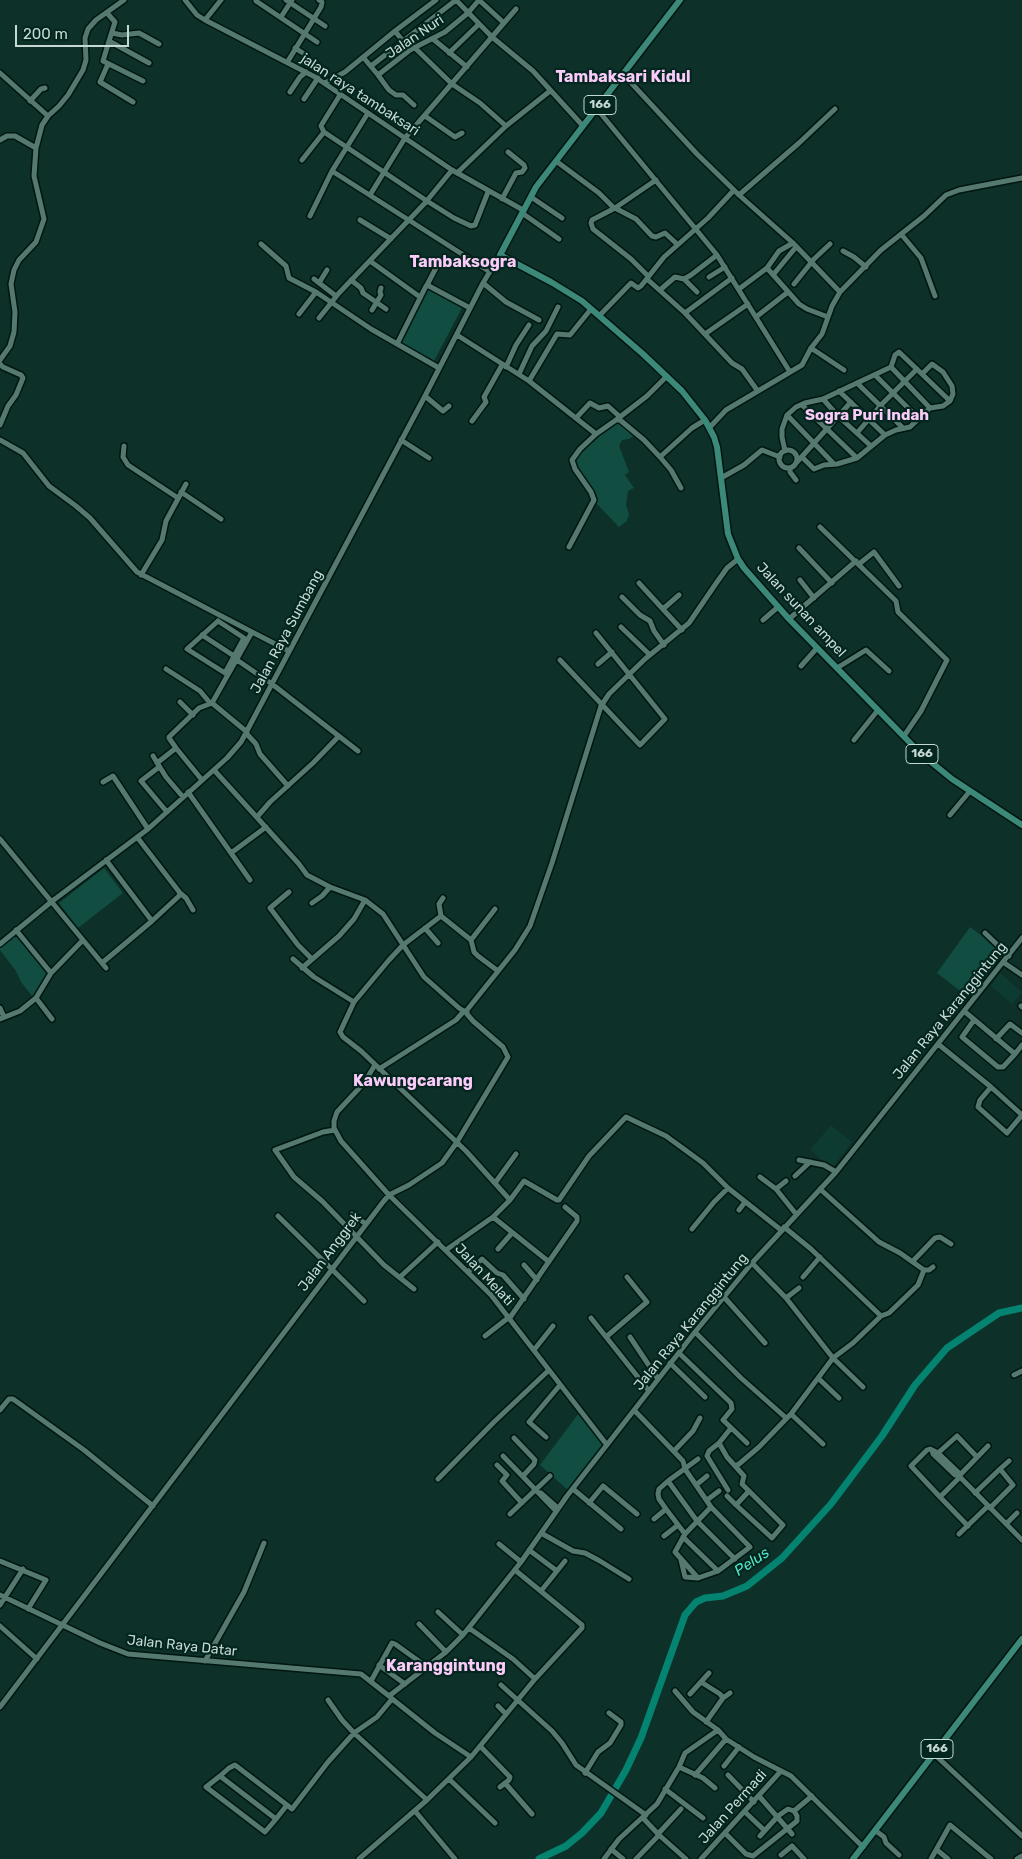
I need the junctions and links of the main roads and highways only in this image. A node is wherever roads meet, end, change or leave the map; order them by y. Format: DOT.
graph roads {
  1 [pos="680,0"];
  2 [pos="1022,826"];
  3 [pos="1021,1643"];
  4 [pos="853,1859"];
  1 -- 2 [label="main road, Jalan sunan ampel / 166"];
  3 -- 4 [label="main road, 166"];
}
